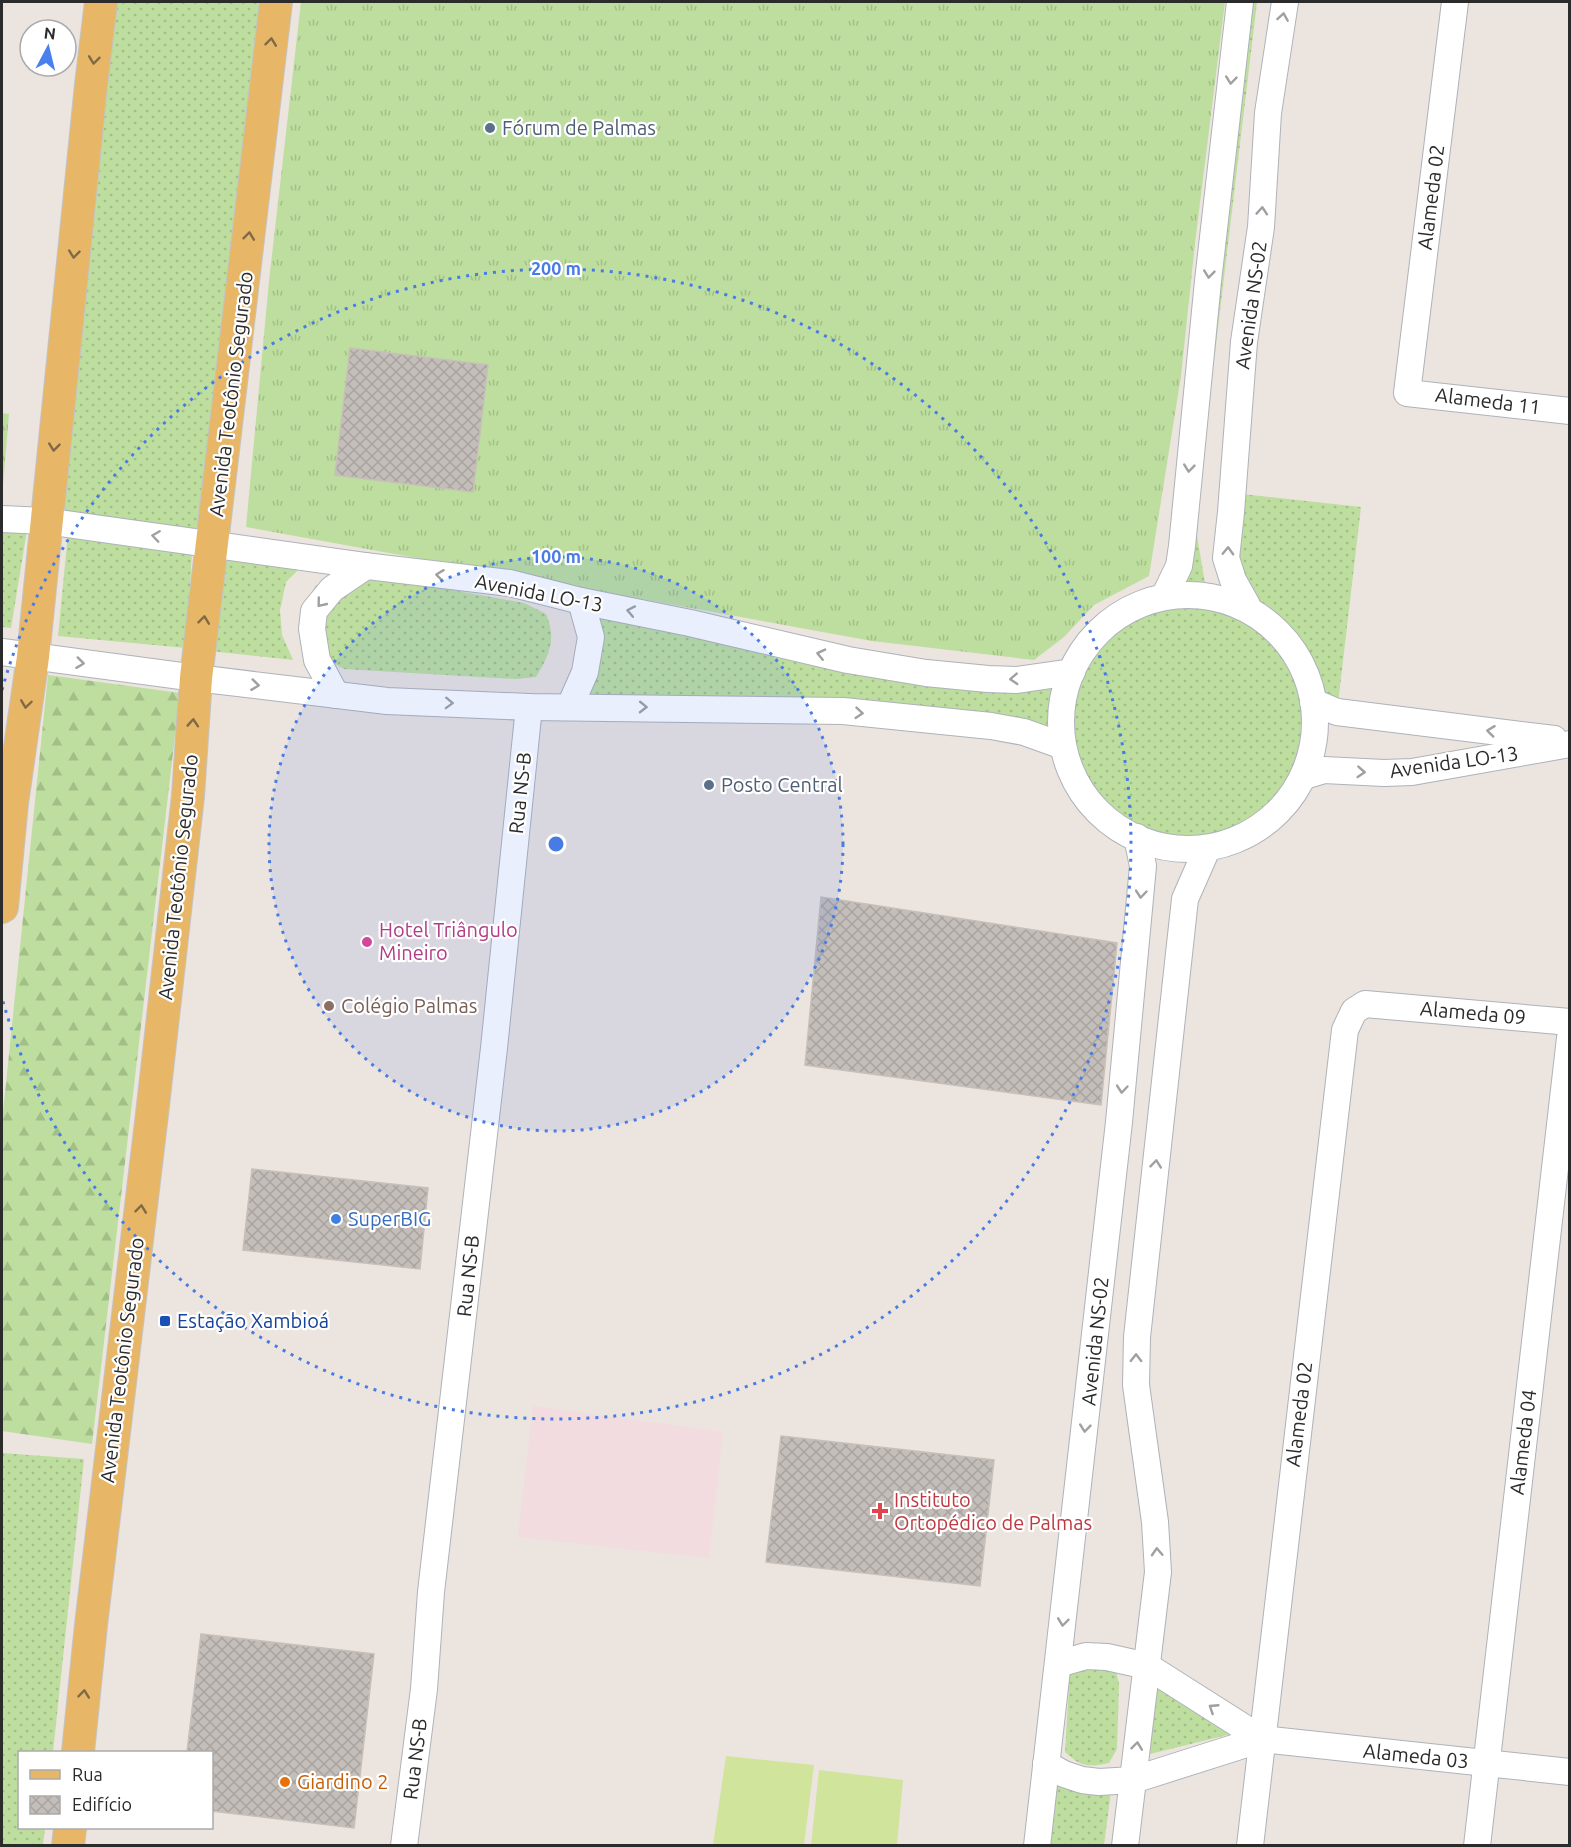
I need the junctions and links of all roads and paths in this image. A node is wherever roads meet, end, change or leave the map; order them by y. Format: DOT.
graph roads {
  1 [pos="101,2"];
  2 [pos="276,2"];
  3 [pos="1240,2"];
  4 [pos="1285,2"];
  5 [pos="1455,2"];
  6 [pos="1407,393"];
  7 [pos="1569,411"];
  8 [pos="2,519"];
  9 [pos="45,521"];
  10 [pos="214,544"];
  11 [pos="366,566"];
  12 [pos="1165,595"];
  13 [pos="581,601"];
  14 [pos="1247,605"];
  15 [pos="2,652"];
  16 [pos="33,657"];
  17 [pos="1072,672"];
  18 [pos="196,678"];
  19 [pos="336,694"];
  20 [pos="1312,702"];
  21 [pos="530,706"];
  22 [pos="570,706"];
  23 [pos="1569,742"];
  24 [pos="1063,746"];
  25 [pos="1304,776"];
  26 [pos="1137,837"];
  27 [pos="1207,849"];
  28 [pos="2,907"];
  29 [pos="1377,1004"];
  30 [pos="1569,1022"];
  31 [pos="1569,1038"];
  32 [pos="1058,1664"];
  33 [pos="1147,1666"];
  34 [pos="1262,1740"];
  35 [pos="78,1751"];
  36 [pos="1486,1763"];
  37 [pos="1046,1764"];
  38 [pos="1569,1772"];
  39 [pos="1133,1780"];
  40 [pos="70,1829"];
  41 [pos="68,1845"];
  42 [pos="404,1845"];
  43 [pos="1037,1845"];
  44 [pos="1125,1845"];
  45 [pos="1250,1845"];
  46 [pos="1477,1845"];
  1 -- 9 [label="main road, one-way"];
  10 -- 2 [label="main road, Avenida Teotônio Segurado, one-way"];
  3 -- 12 [label="street, one-way"];
  14 -- 4 [label="street, Avenida NS-02, one-way"];
  5 -- 6 [label="street, Alameda 02"];
  6 -- 7 [label="street, Alameda 11"];
  8 -- 9 [label="street, Avenida LO-13"];
  10 -- 9 [label="street, Avenida LO-13, one-way"];
  9 -- 16 [label="main road"];
  10 -- 11 [label="street, Avenida LO-13"];
  18 -- 10 [label="main road, Avenida Teotônio Segurado, one-way"];
  13 -- 11 [label="street, Avenida LO-13, one-way"];
  11 -- 19 [label="street, one-way"];
  12 -- 14 [label="street"];
  12 -- 17 [label="street"];
  17 -- 13 [label="street, Avenida LO-13, one-way"];
  13 -- 22 [label="street"];
  14 -- 20 [label="street"];
  15 -- 16 [label="street"];
  16 -- 18 [label="street, one-way"];
  16 -- 28 [label="main road, one-way"];
  17 -- 24 [label="street"];
  18 -- 19 [label="street, one-way"];
  35 -- 18 [label="main road, Avenida Teotônio Segurado, one-way"];
  19 -- 21 [label="street, one-way"];
  23 -- 20 [label="street, Avenida LO-13, one-way"];
  20 -- 25 [label="street"];
  21 -- 22 [label="street"];
  21 -- 42 [label="street, Rua NS-B"];
  22 -- 24 [label="street, one-way"];
  25 -- 23 [label="street, Avenida LO-13, one-way"];
  24 -- 26 [label="street"];
  25 -- 27 [label="street"];
  26 -- 27 [label="street"];
  26 -- 32 [label="street, Avenida NS-02, one-way"];
  33 -- 27 [label="street, Avenida NS-02, one-way"];
  29 -- 30 [label="street, Alameda 09"];
  29 -- 34 [label="street, Alameda 02"];
  31 -- 36 [label="street, Alameda 04"];
  32 -- 33 [label="street, Alameda 03"];
  32 -- 37 [label="street, Avenida NS-02"];
  34 -- 33 [label="street, Alameda 03, one-way"];
  39 -- 33 [label="street, Avenida NS-02, one-way"];
  34 -- 36 [label="street, Alameda 03"];
  34 -- 39 [label="street, Alameda 03"];
  34 -- 45 [label="street, Alameda 02"];
  36 -- 38 [label="street, Alameda 03"];
  36 -- 46 [label="street, Alameda 04"];
  37 -- 39 [label="street, Alameda 03"];
  37 -- 43 [label="street, Avenida NS-02"];
  39 -- 44 [label="street, Avenida NS-02"];
  40 -- 41 [label="main road"];
}
